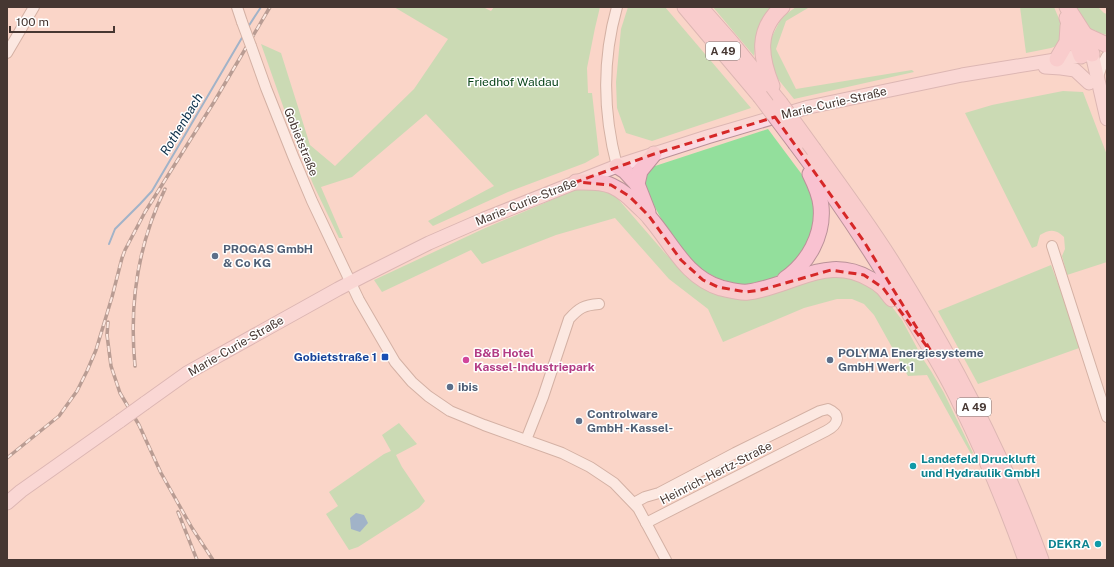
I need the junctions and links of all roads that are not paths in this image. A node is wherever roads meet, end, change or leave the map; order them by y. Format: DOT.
graph roads {
  1 [pos="34,7"];
  2 [pos="237,7"];
  3 [pos="617,7"];
  4 [pos="685,7"];
  5 [pos="700,7"];
  6 [pos="782,7"];
  7 [pos="1064,7"];
  8 [pos="1067,7"];
  9 [pos="1068,23"];
  10 [pos="1085,35"];
  11 [pos="1107,45"];
  12 [pos="1107,52"];
  13 [pos="7,53"];
  14 [pos="1086,55"];
  15 [pos="1107,56"];
  16 [pos="1057,60"];
  17 [pos="1021,66"];
  18 [pos="1094,80"];
  19 [pos="772,96"];
  20 [pos="1107,120"];
  21 [pos="803,150"];
  22 [pos="654,154"];
  23 [pos="617,166"];
  24 [pos="576,182"];
  25 [pos="633,190"];
  26 [pos="1052,246"];
  27 [pos="351,282"];
  28 [pos="774,286"];
  29 [pos="600,304"];
  30 [pos="934,356"];
  31 [pos="1107,417"];
  32 [pos="526,440"];
  33 [pos="7,503"];
  34 [pos="634,503"];
  35 [pos="646,523"];
  36 [pos="666,560"];
  37 [pos="1026,560"];
  38 [pos="1041,560"];
  1 -- 13 [label="street"];
  2 -- 27 [label="street, Gobietstraße, bridge"];
  3 -- 23 [label="street"];
  4 -- 19 [label="highway, A 49"];
  5 -- 19 [label="highway, A 49"];
  6 -- 19 [label="highway"];
  7 -- 9 [label="highway"];
  8 -- 10 [label="highway"];
  9 -- 14 [label="highway"];
  9 -- 16 [label="highway"];
  10 -- 11 [label="highway"];
  10 -- 14 [label="highway"];
  12 -- 14 [label="street, Marie-Curie-Straße"];
  14 -- 16 [label="main road, Marie-Curie-Straße"];
  14 -- 18 [label="main road"];
  15 -- 18 [label="street"];
  16 -- 17 [label="main road, Marie-Curie-Straße"];
  17 -- 18 [label="main road"];
  17 -- 22 [label="main road, Marie-Curie-Straße"];
  18 -- 20 [label="main road"];
  19 -- 21 [label="highway, A 49, bridge"];
  19 -- 21 [label="highway, A 49, bridge"];
  21 -- 28 [label="highway"];
  21 -- 30 [label="highway, A 49"];
  21 -- 38 [label="highway, A 49"];
  22 -- 23 [label="main road, Marie-Curie-Straße"];
  22 -- 25 [label="highway"];
  23 -- 24 [label="main road, Marie-Curie-Straße"];
  23 -- 25 [label="highway"];
  24 -- 25 [label="highway"];
  24 -- 27 [label="main road, Marie-Curie-Straße"];
  25 -- 28 [label="highway"];
  26 -- 31 [label="street"];
  27 -- 32 [label="street"];
  27 -- 33 [label="main road, Marie-Curie-Straße, bridge"];
  28 -- 30 [label="highway"];
  29 -- 32 [label="street"];
  30 -- 37 [label="highway, A 49"];
  32 -- 34 [label="street"];
  34 -- 35 [label="street"];
  34 -- 35 [label="street, Heinrich-Hertz-Straße"];
  35 -- 36 [label="street"];
}
